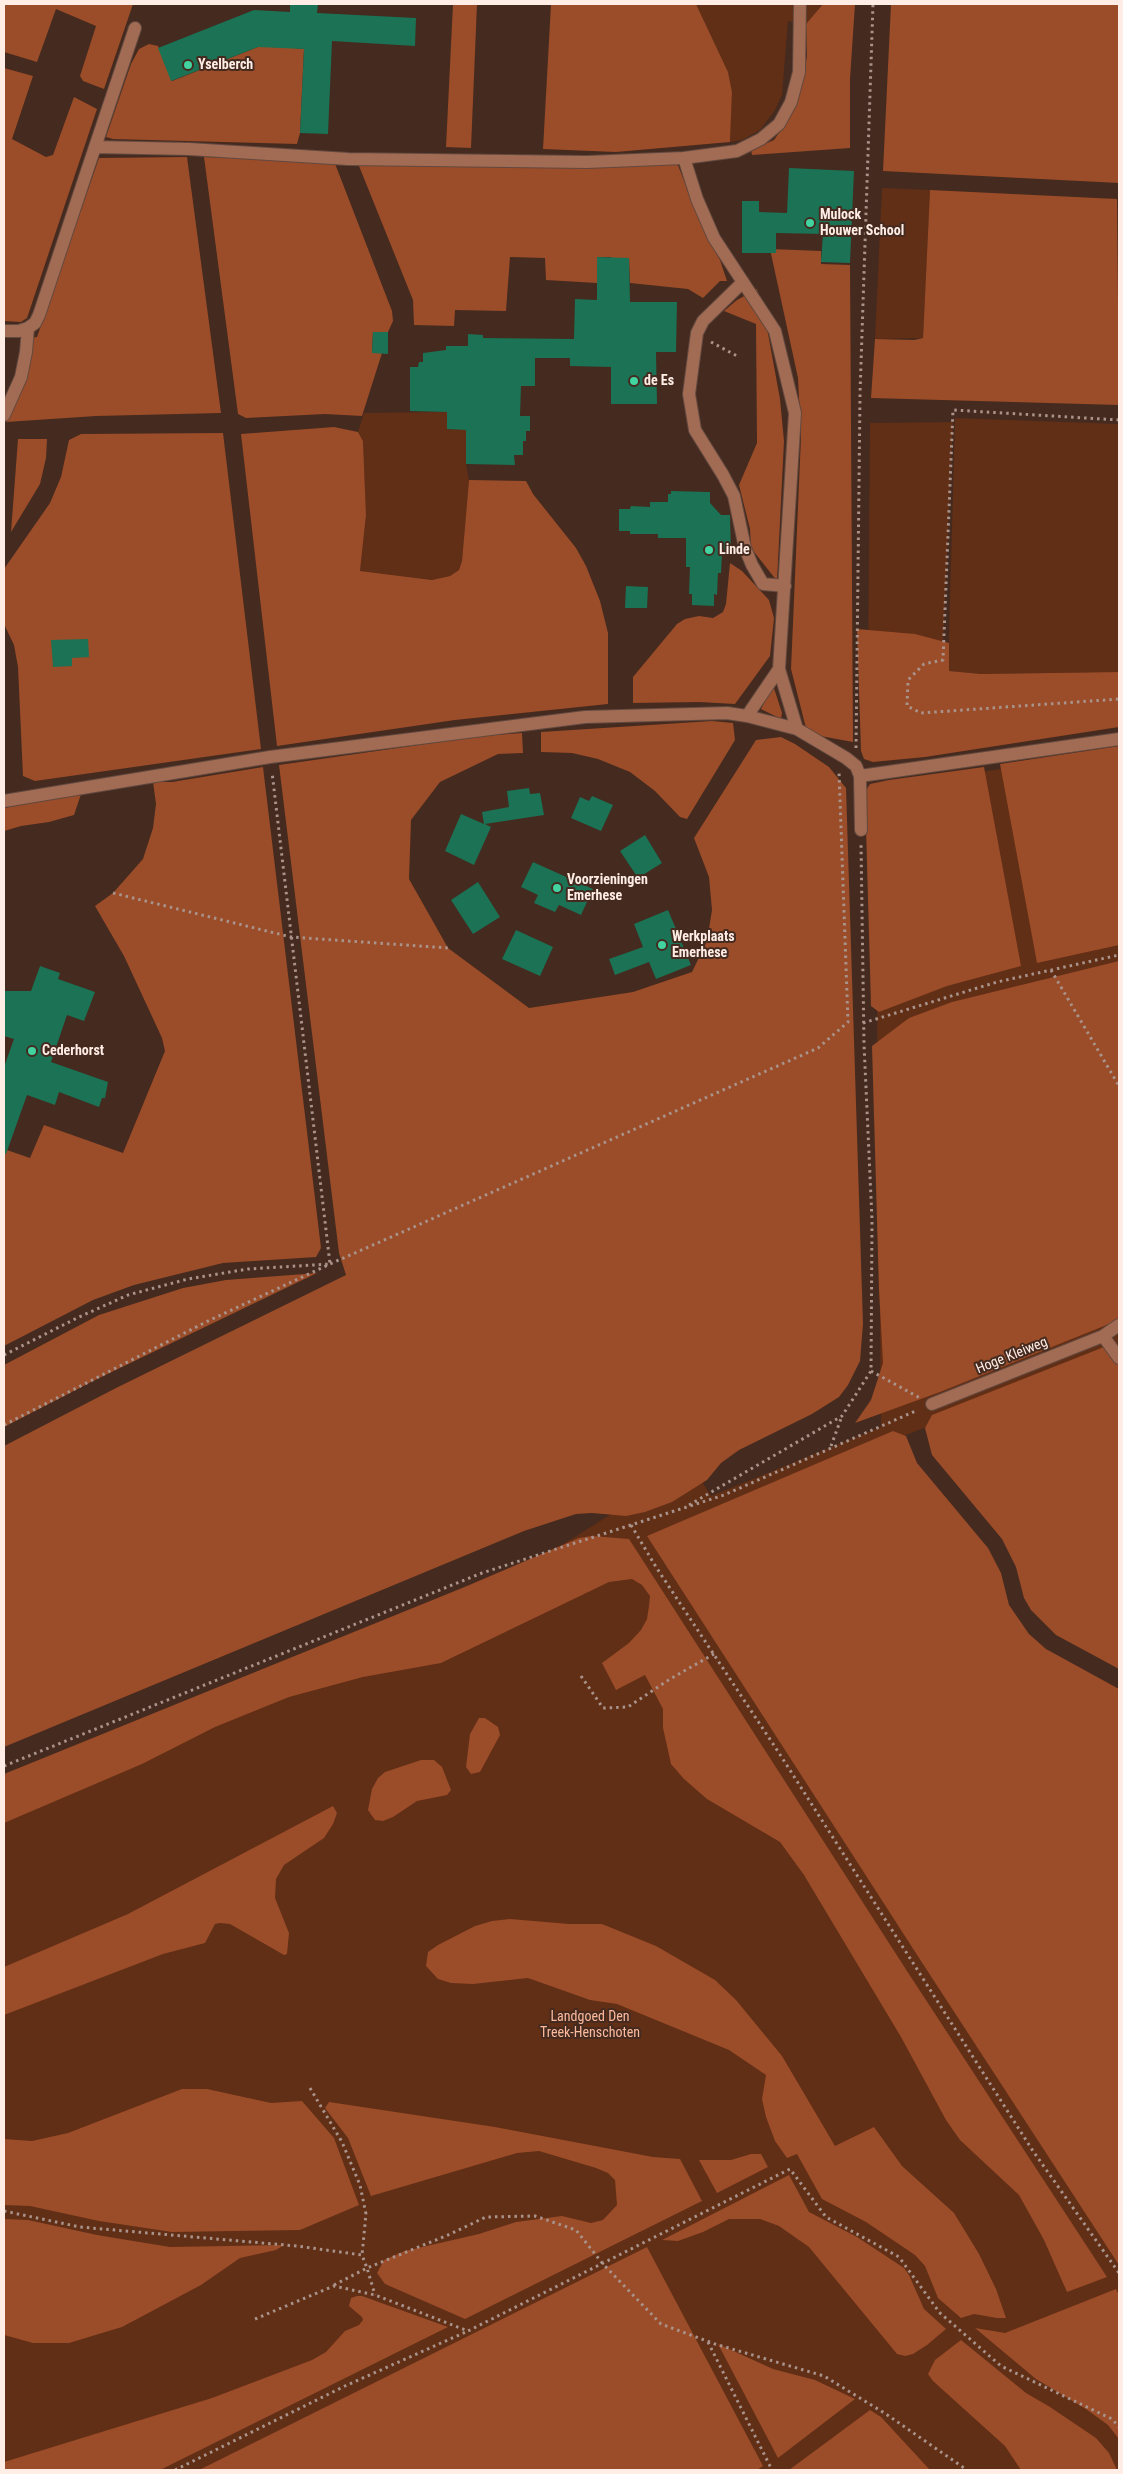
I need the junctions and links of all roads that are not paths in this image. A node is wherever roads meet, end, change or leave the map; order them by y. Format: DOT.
graph roads {
  1 [pos="800,4"];
  2 [pos="135,28"];
  3 [pos="95,147"];
  4 [pos="684,158"];
  5 [pos="743,282"];
  6 [pos="28,328"];
  7 [pos="4,331"];
  8 [pos="4,415"];
  9 [pos="786,586"];
  10 [pos="779,669"];
  11 [pos="747,716"];
  12 [pos="797,729"];
  13 [pos="1119,739"];
  14 [pos="858,771"];
  15 [pos="4,801"];
  16 [pos="861,830"];
  17 [pos="1119,1326"];
  18 [pos="1103,1336"];
  19 [pos="1119,1358"];
  20 [pos="932,1404"];
  1 -- 4 [label="street"];
  2 -- 3 [label="street"];
  3 -- 4 [label="street"];
  3 -- 6 [label="street"];
  4 -- 5 [label="street"];
  5 -- 9 [label="street"];
  5 -- 9 [label="street"];
  6 -- 7 [label="street"];
  6 -- 8 [label="street"];
  9 -- 10 [label="street"];
  10 -- 11 [label="street"];
  10 -- 12 [label="street"];
  11 -- 12 [label="street"];
  11 -- 15 [label="street"];
  12 -- 14 [label="street"];
  13 -- 14 [label="street"];
  14 -- 16 [label="street"];
  17 -- 18 [label="street, Hoge Kleiweg"];
  18 -- 19 [label="street"];
  18 -- 20 [label="street, Hoge Kleiweg"];
}
